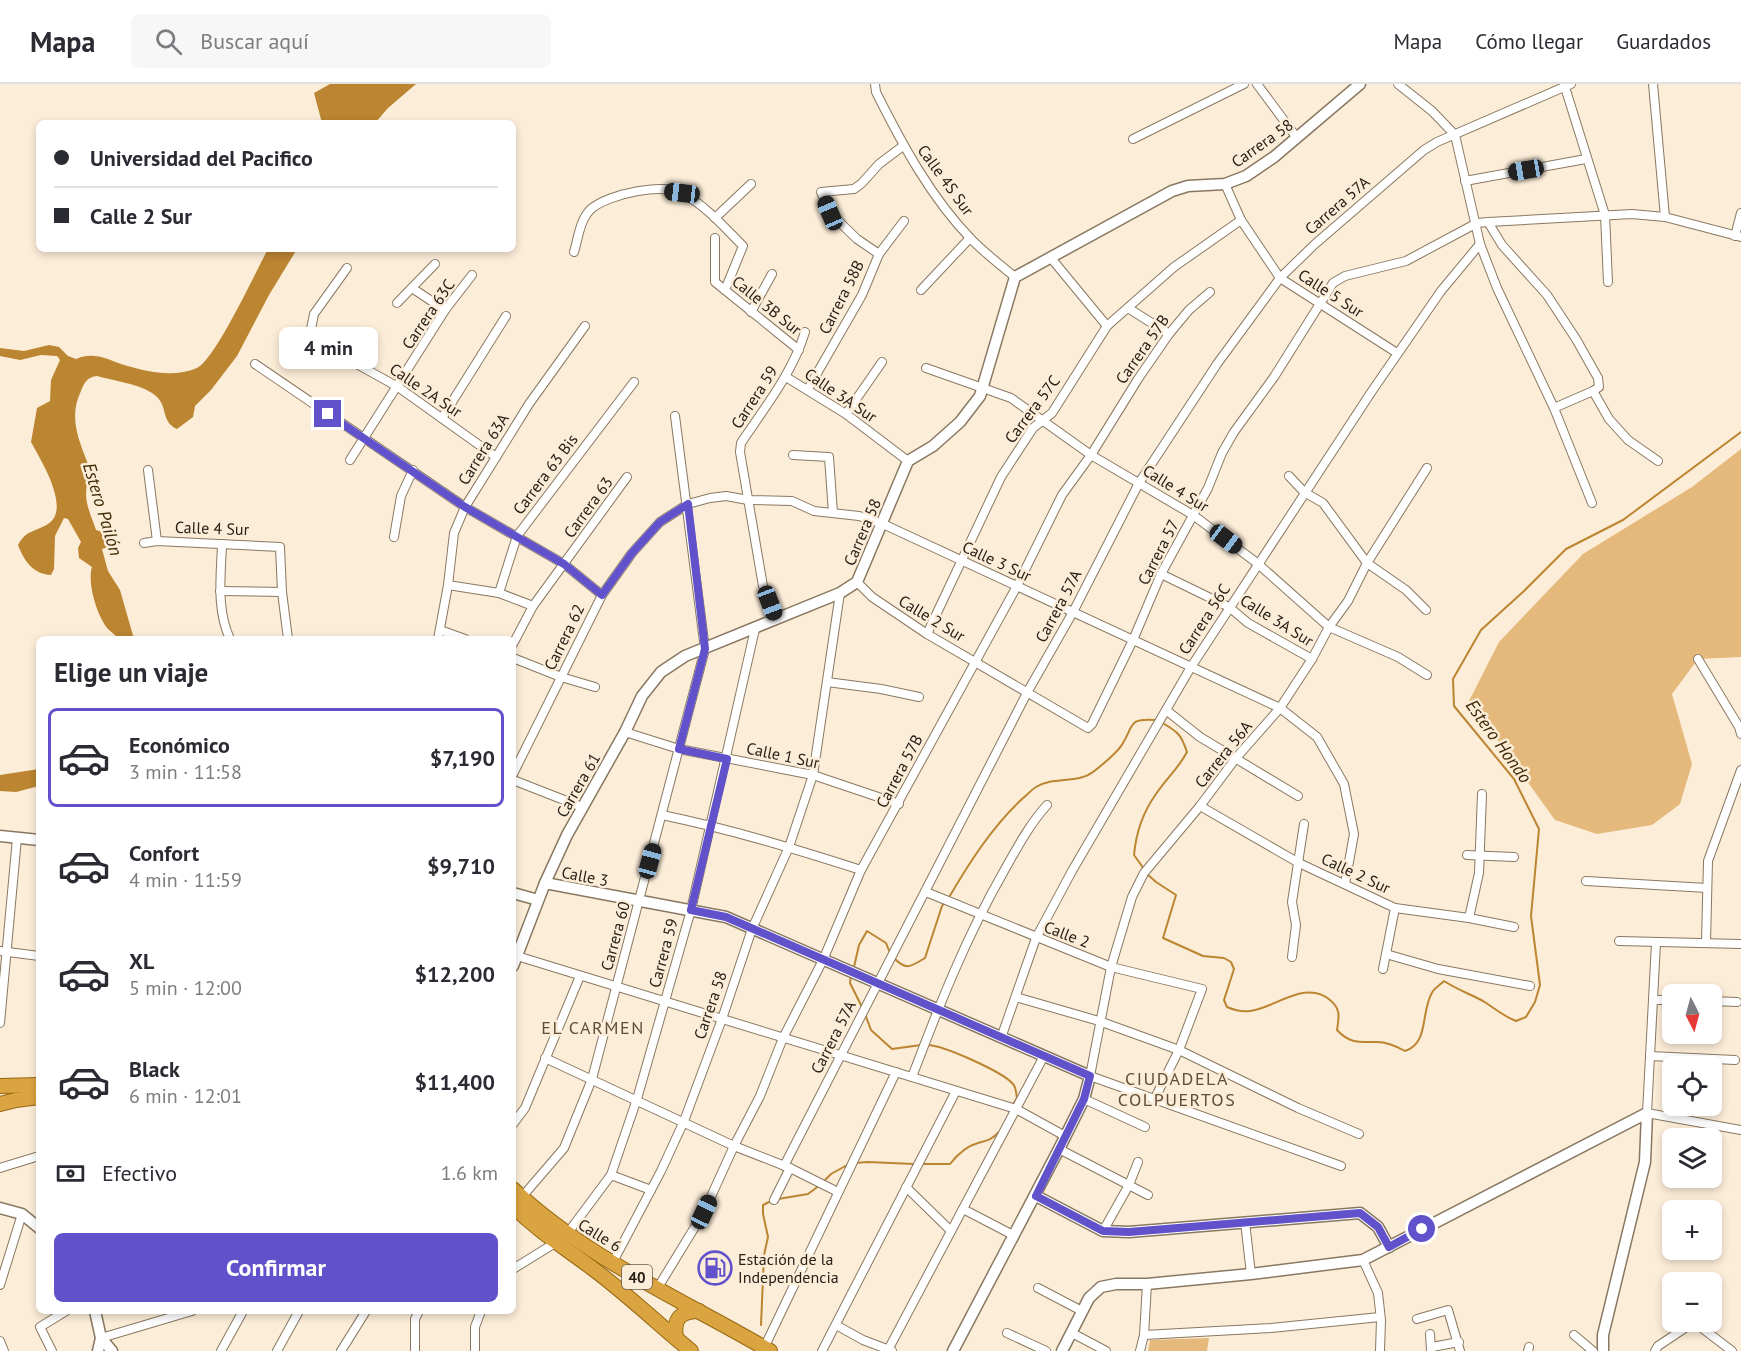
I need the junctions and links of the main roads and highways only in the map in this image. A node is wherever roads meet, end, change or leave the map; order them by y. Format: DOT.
graph roads {
  1 [pos="1360,84"];
  2 [pos="840,593"];
  3 [pos="0,836"];
  4 [pos="36,840"];
  5 [pos="544,883"];
  6 [pos="516,894"];
  7 [pos="538,900"];
  8 [pos="516,958"];
  9 [pos="36,1085"];
  10 [pos="0,1086"];
  11 [pos="36,1097"];
  12 [pos="0,1104"];
  13 [pos="1036,1196"];
  14 [pos="516,1197"];
  15 [pos="0,1208"];
  16 [pos="36,1226"];
  17 [pos="1389,1247"];
  18 [pos="699,1311"];
  19 [pos="96,1314"];
  20 [pos="101,1338"];
  21 [pos="676,1338"];
  22 [pos="767,1349"];
  23 [pos="98,1351"];
  24 [pos="112,1351"];
  25 [pos="691,1351"];
  26 [pos="953,1351"];
  27 [pos="1062,1351"];
  28 [pos="1603,1351"];
  1 -- 2 [label="main road, Carrera 58"];
  2 -- 5 [label="main road, Carrera 61"];
  3 -- 4 [label="main road"];
  5 -- 7 [label="main road, Carrera 61"];
  5 -- 13 [label="main road, Calle 3"];
  6 -- 7 [label="main road"];
  7 -- 8 [label="main road, Carrera 61"];
  9 -- 10 [label="highway"];
  11 -- 12 [label="highway"];
  13 -- 17 [label="main road"];
  13 -- 26 [label="main road"];
  14 -- 18 [label="highway, Calle 6 / 40"];
  14 -- 21 [label="highway, Calle 6 / 40"];
  15 -- 16 [label="main road"];
  17 -- 27 [label="main road"];
  17 -- 28 [label="main road"];
  18 -- 21 [label="highway"];
  18 -- 22 [label="highway, Calle 6 / 40"];
  19 -- 20 [label="main road"];
  20 -- 23 [label="main road"];
  20 -- 24 [label="main road"];
  21 -- 25 [label="highway, Calle 6 / 40"];
}
